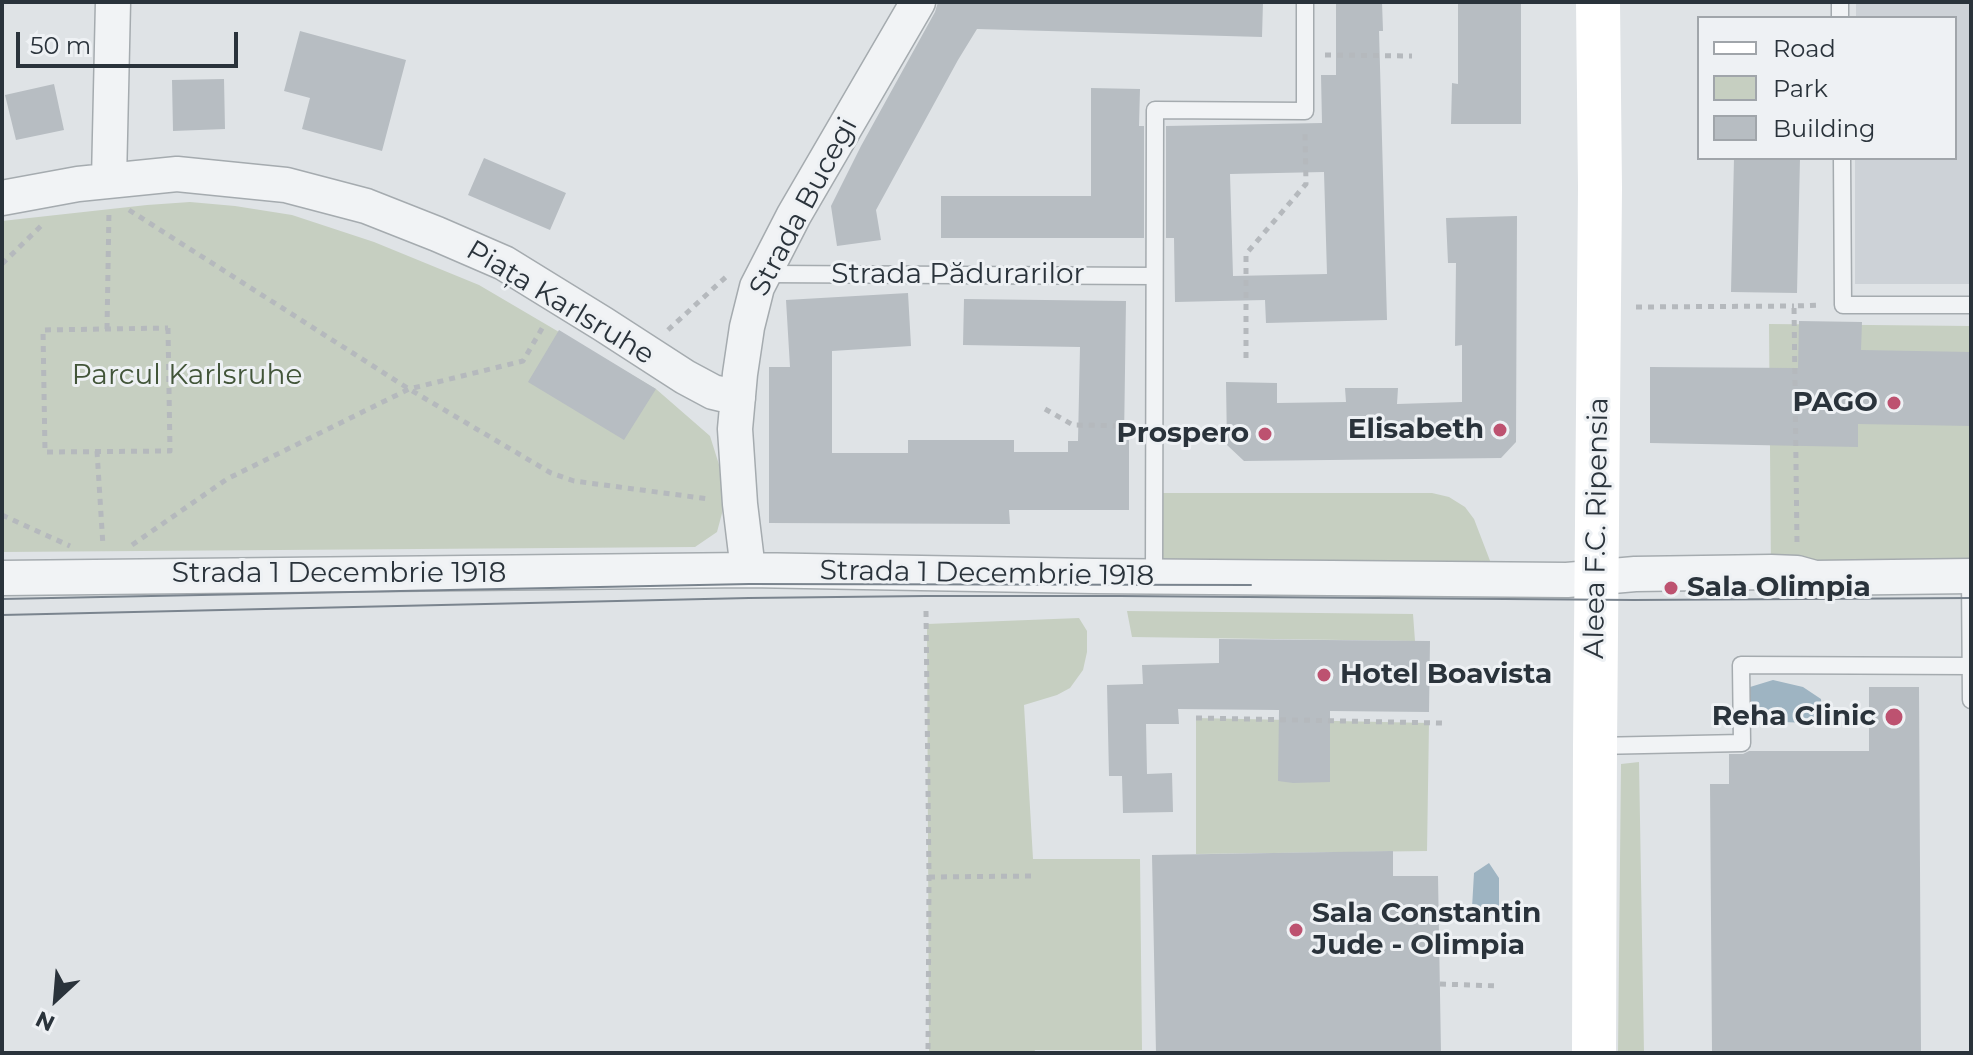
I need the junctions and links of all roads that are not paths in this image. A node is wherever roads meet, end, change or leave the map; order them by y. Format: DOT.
graph roads {
  1 [pos="113,2"];
  2 [pos="918,2"];
  3 [pos="1305,2"];
  4 [pos="1598,2"];
  5 [pos="1842,160"];
  6 [pos="109,189"];
  7 [pos="2,198"];
  8 [pos="749,271"];
  9 [pos="1154,276"];
  10 [pos="1971,305"];
  11 [pos="738,398"];
  12 [pos="748,570"];
  13 [pos="1154,576"];
  14 [pos="1970,576"];
  15 [pos="1597,577"];
  16 [pos="2,578"];
  17 [pos="1971,666"];
  18 [pos="1971,700"];
  19 [pos="1595,746"];
  20 [pos="1594,1053"];
  1 -- 6 [label="street"];
  2 -- 8 [label="street, Strada Bucegi"];
  3 -- 9 [label="lane"];
  4 -- 15 [label="main road, Aleea F.C. Ripensia"];
  5 -- 10 [label="lane"];
  6 -- 7 [label="street, Piața Karlsruhe"];
  6 -- 11 [label="street, Piața Karlsruhe"];
  8 -- 9 [label="lane, Strada Pădurarilor"];
  8 -- 11 [label="street, Strada Bucegi"];
  9 -- 13 [label="lane"];
  11 -- 12 [label="street, Strada Bucegi"];
  12 -- 13 [label="street, Strada 1 Decembrie 1918"];
  12 -- 16 [label="street, Strada 1 Decembrie 1918"];
  13 -- 15 [label="street, Strada 1 Decembrie 1918"];
  14 -- 15 [label="street, Strada 1 Decembrie 1918"];
  14 -- 17 [label="lane"];
  15 -- 19 [label="main road, Aleea F.C. Ripensia"];
  17 -- 18 [label="lane"];
  17 -- 19 [label="lane"];
  19 -- 20 [label="main road, Aleea F.C. Ripensia"];
}
